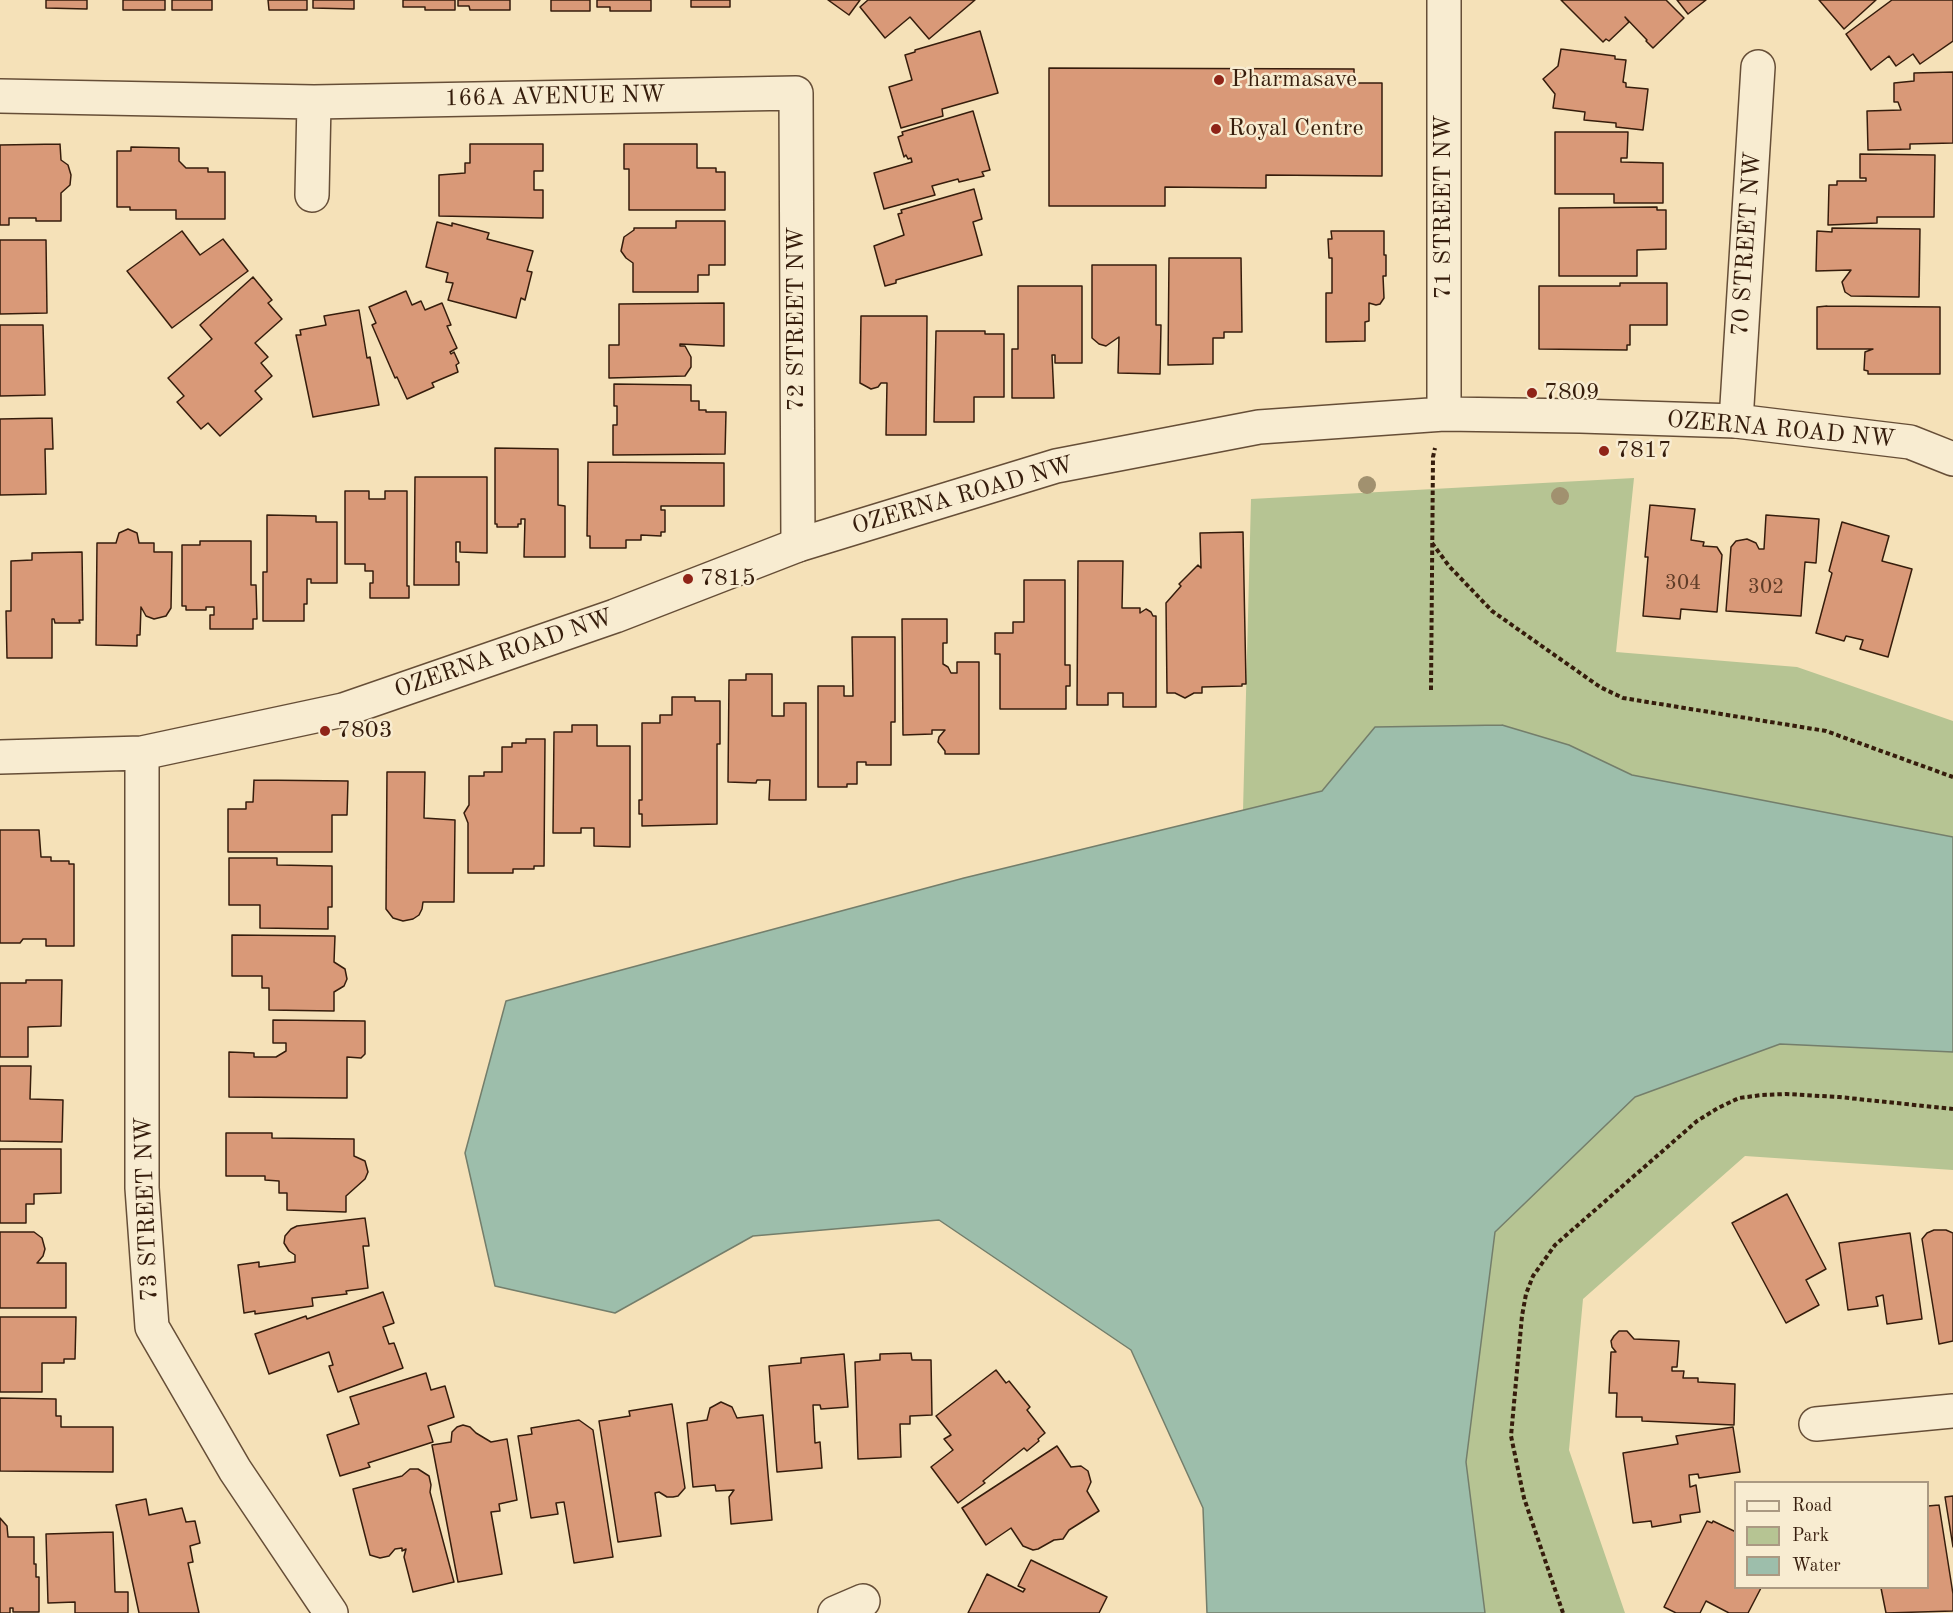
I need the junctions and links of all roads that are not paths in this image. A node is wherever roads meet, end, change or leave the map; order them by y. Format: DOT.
graph roads {
  1 [pos="1444,0"];
  2 [pos="1758,67"];
  3 [pos="796,93"];
  4 [pos="0,96"];
  5 [pos="314,102"];
  6 [pos="312,195"];
  7 [pos="1444,414"];
  8 [pos="1736,422"];
  9 [pos="1953,459"];
  10 [pos="798,545"];
  11 [pos="142,753"];
  12 [pos="0,757"];
  13 [pos="1953,1411"];
  14 [pos="1816,1424"];
  15 [pos="331,1613"];
  1 -- 7 [label="street, 71 STREET NW"];
  2 -- 8 [label="street, 70 STREET NW"];
  3 -- 5 [label="street, 166A AVENUE NW"];
  3 -- 10 [label="street, 72 STREET NW"];
  4 -- 5 [label="street, 166A AVENUE NW"];
  5 -- 6 [label="street"];
  7 -- 8 [label="street, OZERNA ROAD NW"];
  7 -- 10 [label="street, OZERNA ROAD NW"];
  8 -- 9 [label="street, OZERNA ROAD NW"];
  10 -- 11 [label="street, OZERNA ROAD NW"];
  11 -- 12 [label="street, OZERNA ROAD NW"];
  11 -- 15 [label="street, 73 STREET NW"];
  13 -- 14 [label="street"];
}
